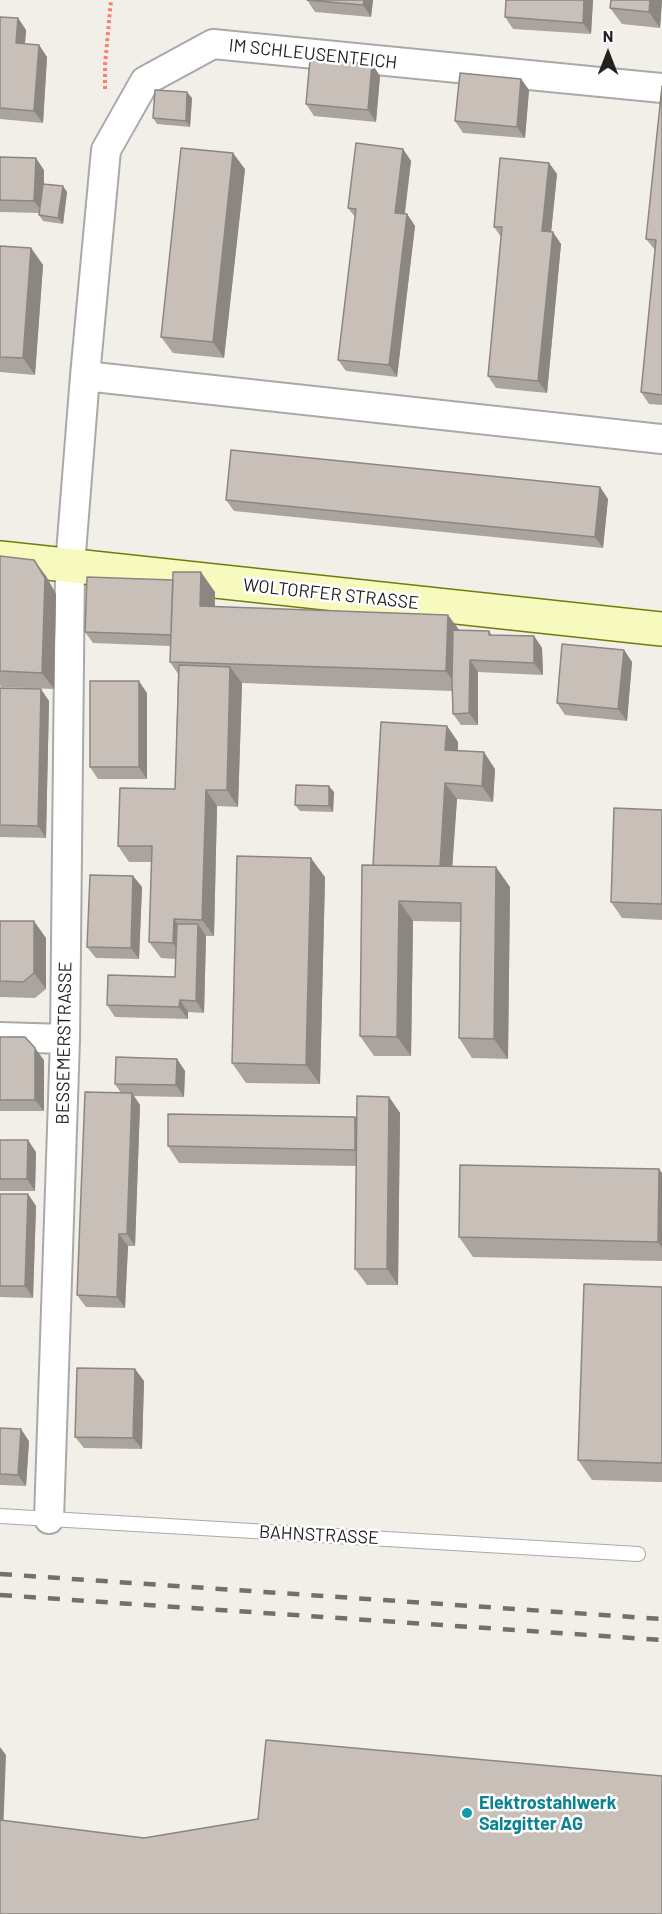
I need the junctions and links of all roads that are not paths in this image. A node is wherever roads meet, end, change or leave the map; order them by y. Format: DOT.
graph roads {
  1 [pos="662,88"];
  2 [pos="85,376"];
  3 [pos="662,439"];
  4 [pos="0,558"];
  5 [pos="70,566"];
  6 [pos="662,629"];
  7 [pos="0,1037"];
  8 [pos="65,1039"];
  9 [pos="0,1516"];
  10 [pos="49,1519"];
  11 [pos="638,1554"];
  1 -- 2 [label="street, IM SCHLEUSENTEICH"];
  2 -- 3 [label="street"];
  2 -- 5 [label="street, IM SCHLEUSENTEICH"];
  4 -- 5 [label="street, WOLTORFER STRASSE"];
  5 -- 6 [label="street, WOLTORFER STRASSE"];
  5 -- 8 [label="street, BESSEMERSTRASSE"];
  7 -- 8 [label="street"];
  8 -- 10 [label="street, BESSEMERSTRASSE"];
  9 -- 10 [label="lane, BAHNSTRASSE"];
  10 -- 11 [label="lane, BAHNSTRASSE"];
}
